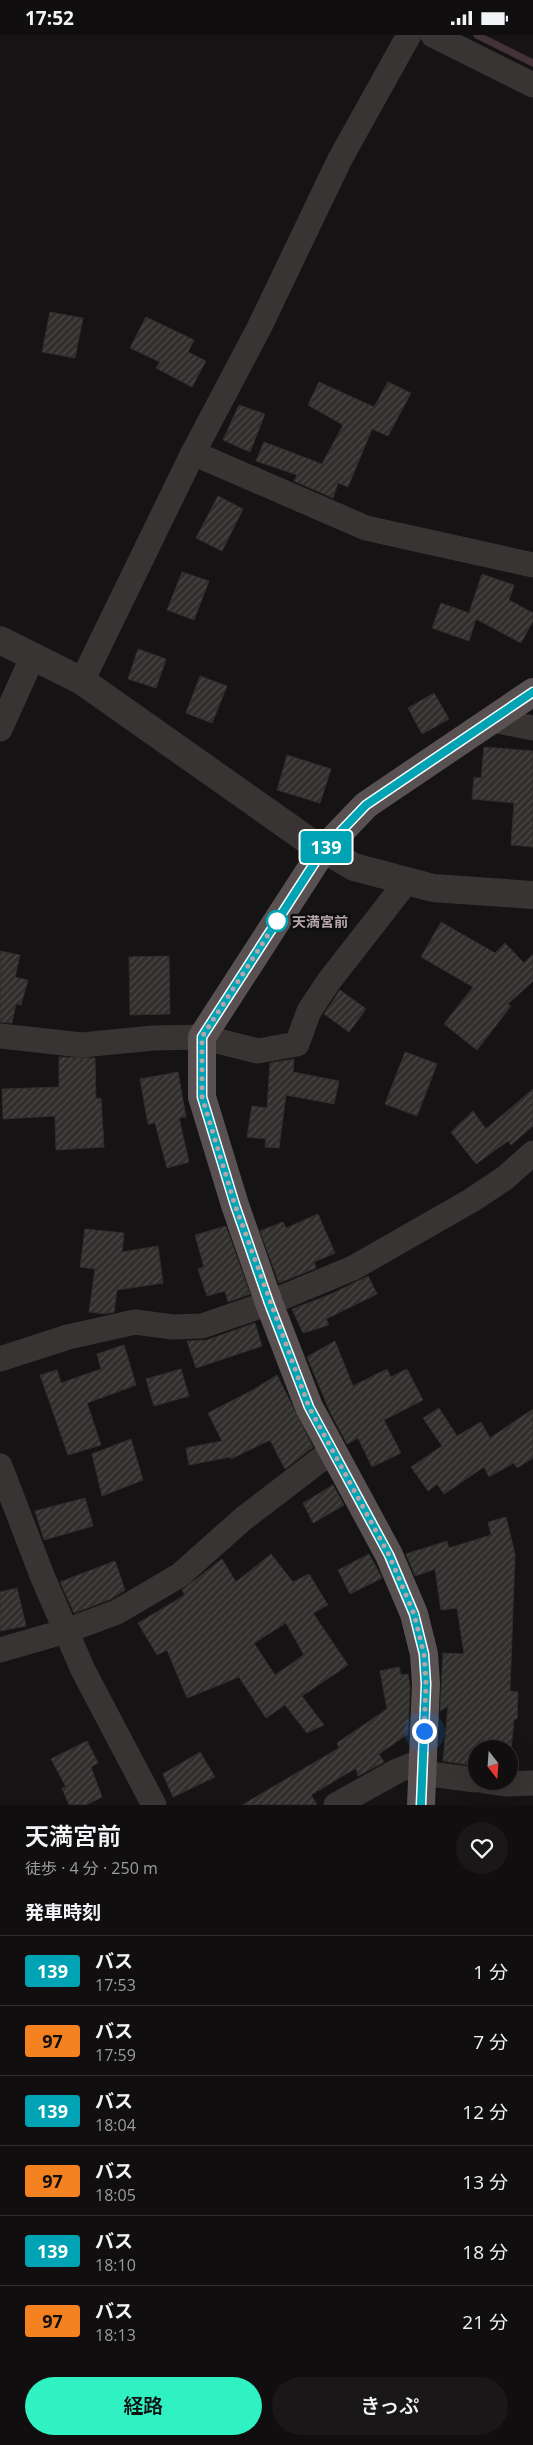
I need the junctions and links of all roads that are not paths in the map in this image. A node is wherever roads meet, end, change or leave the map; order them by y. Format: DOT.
graph roads {
  1 [pos="409,35"];
  2 [pos="433,35"];
  3 [pos="533,85"];
  4 [pos="193,453"];
  5 [pos="533,565"];
  6 [pos="0,640"];
  7 [pos="33,657"];
  8 [pos="82,681"];
  9 [pos="533,692"];
  10 [pos="492,720"];
  11 [pos="533,728"];
  12 [pos="0,729"];
  13 [pos="323,850"];
  14 [pos="407,881"];
  15 [pos="533,895"];
  16 [pos="0,1036"];
  17 [pos="202,1037"];
  18 [pos="533,1153"];
  19 [pos="269,1303"];
  20 [pos="0,1359"];
  21 [pos="333,1449"];
  22 [pos="0,1466"];
  23 [pos="66,1631"];
  24 [pos="0,1650"];
  25 [pos="422,1767"];
  26 [pos="468,1778"];
  27 [pos="533,1783"];
  28 [pos="518,1784"];
  29 [pos="154,1805"];
  30 [pos="336,1805"];
  31 [pos="421,1805"];
  1 -- 4 [label="street"];
  2 -- 3 [label="street"];
  4 -- 5 [label="street"];
  4 -- 8 [label="street"];
  6 -- 7 [label="street"];
  7 -- 8 [label="street"];
  7 -- 12 [label="street"];
  8 -- 13 [label="street"];
  9 -- 10 [label="main road"];
  10 -- 11 [label="street"];
  10 -- 13 [label="main road"];
  13 -- 14 [label="street"];
  13 -- 17 [label="main road"];
  14 -- 15 [label="street"];
  14 -- 17 [label="street"];
  16 -- 17 [label="street"];
  17 -- 19 [label="main road"];
  18 -- 19 [label="street"];
  19 -- 20 [label="street"];
  19 -- 21 [label="main road"];
  21 -- 23 [label="street"];
  21 -- 25 [label="main road"];
  22 -- 23 [label="street"];
  23 -- 24 [label="street"];
  23 -- 29 [label="street"];
  25 -- 26 [label="street"];
  25 -- 30 [label="street"];
  25 -- 31 [label="main road"];
  27 -- 28 [label="street"];
}
